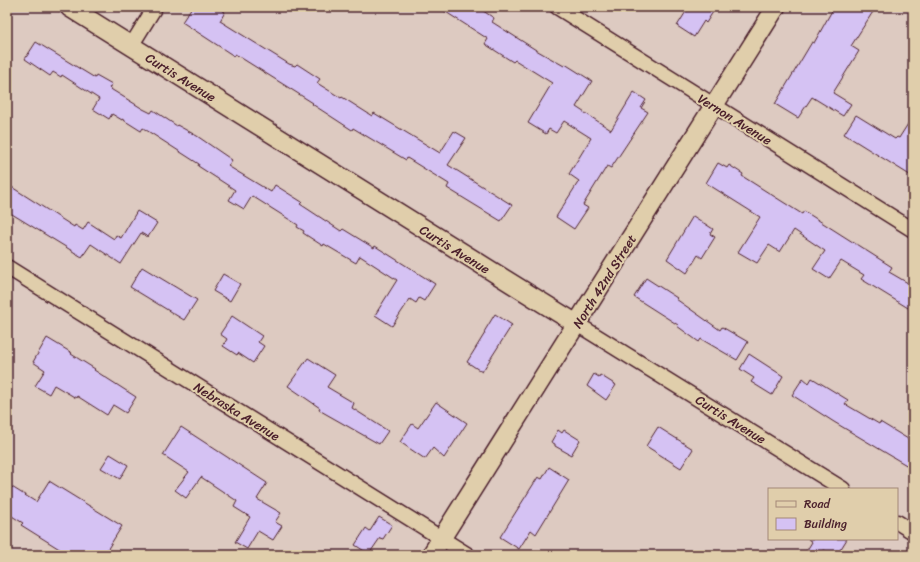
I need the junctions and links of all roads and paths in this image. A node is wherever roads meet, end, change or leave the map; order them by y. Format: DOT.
graph roads {
  1 [pos="69,7"];
  2 [pos="155,7"];
  3 [pos="557,7"];
  4 [pos="776,7"];
  5 [pos="131,46"];
  6 [pos="714,105"];
  7 [pos="913,230"];
  8 [pos="7,266"];
  9 [pos="577,324"];
  10 [pos="841,488"];
  11 [pos="898,523"];
  12 [pos="913,532"];
  13 [pos="442,539"];
  14 [pos="431,555"];
  15 [pos="468,555"];
  1 -- 5 [label="street, Curtis Avenue"];
  2 -- 5 [label="street"];
  3 -- 6 [label="street, Vernon Avenue"];
  4 -- 6 [label="street, North 42nd Street"];
  5 -- 9 [label="street, Curtis Avenue"];
  6 -- 7 [label="street, Vernon Avenue"];
  6 -- 9 [label="street, North 42nd Street"];
  8 -- 13 [label="street, Nebraska Avenue"];
  9 -- 10 [label="street, Curtis Avenue"];
  9 -- 13 [label="street, North 42nd Street"];
  11 -- 12 [label="street"];
  13 -- 14 [label="street, North 42nd Street"];
  13 -- 15 [label="street, Nebraska Avenue"];
}
